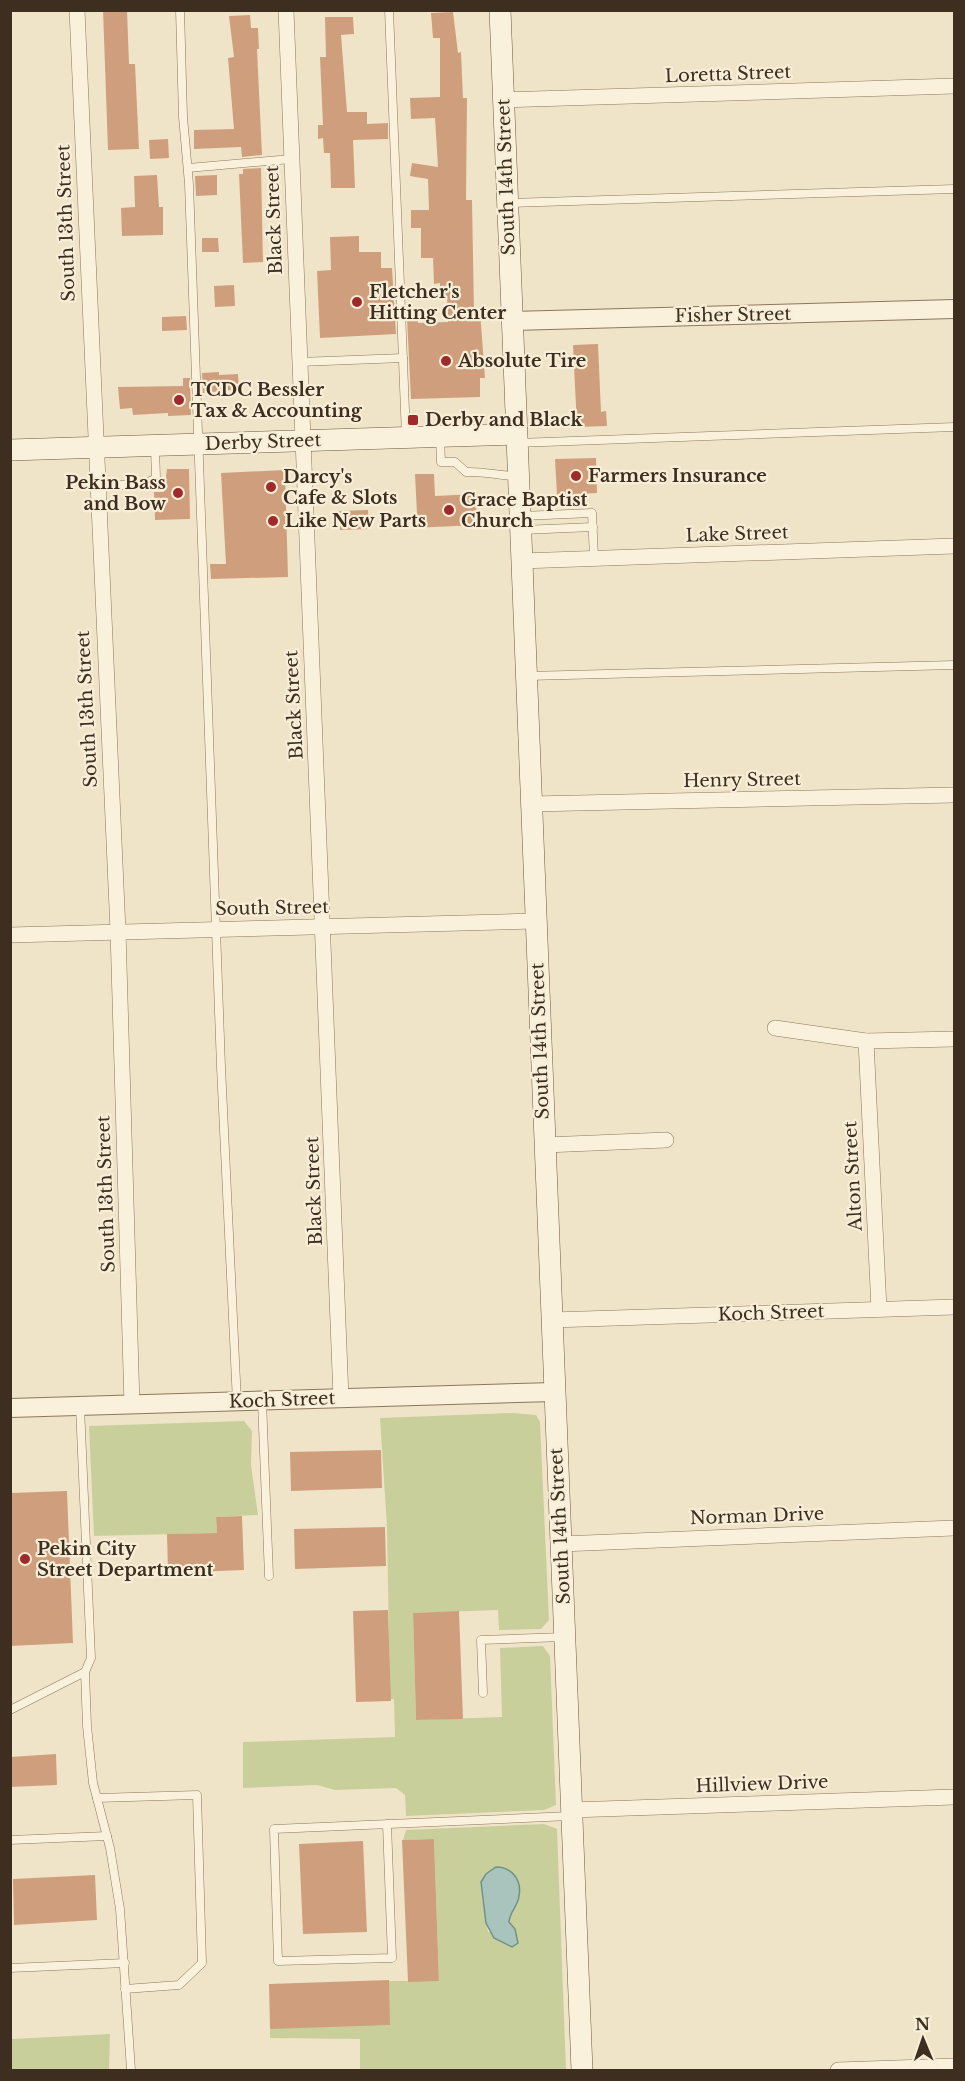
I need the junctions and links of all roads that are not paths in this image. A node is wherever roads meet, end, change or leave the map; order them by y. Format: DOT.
graph roads {
  1 [pos="76,10"];
  2 [pos="180,10"];
  3 [pos="286,10"];
  4 [pos="389,10"];
  5 [pos="500,10"];
  6 [pos="954,86"];
  7 [pos="503,100"];
  8 [pos="291,159"];
  9 [pos="188,168"];
  10 [pos="954,189"];
  11 [pos="507,203"];
  12 [pos="954,309"];
  13 [pos="512,321"];
  14 [pos="403,358"];
  15 [pos="298,362"];
  16 [pos="954,427"];
  17 [pos="440,437"];
  18 [pos="406,438"];
  19 [pos="515,438"];
  20 [pos="301,441"];
  21 [pos="198,444"];
  22 [pos="155,446"];
  23 [pos="94,448"];
  24 [pos="10,450"];
  25 [pos="518,476"];
  26 [pos="96,486"];
  27 [pos="520,523"];
  28 [pos="593,527"];
  29 [pos="954,546"];
  30 [pos="594,558"];
  31 [pos="521,561"];
  32 [pos="954,665"];
  33 [pos="526,676"];
  34 [pos="954,795"];
  35 [pos="531,804"];
  36 [pos="535,921"];
  37 [pos="324,926"];
  38 [pos="216,928"];
  39 [pos="118,931"];
  40 [pos="10,935"];
  41 [pos="775,1028"];
  42 [pos="954,1040"];
  43 [pos="866,1041"];
  44 [pos="666,1140"];
  45 [pos="545,1145"];
  46 [pos="954,1307"];
  47 [pos="879,1309"];
  48 [pos="552,1320"];
  49 [pos="554,1392"];
  50 [pos="341,1398"];
  51 [pos="262,1401"];
  52 [pos="237,1402"];
  53 [pos="132,1405"];
  54 [pos="80,1407"];
  55 [pos="10,1408"];
  56 [pos="954,1527"];
  57 [pos="561,1544"];
  58 [pos="269,1576"];
  59 [pos="565,1637"];
  60 [pos="85,1672"];
  61 [pos="483,1693"];
  62 [pos="10,1710"];
  63 [pos="954,1797"];
  64 [pos="98,1798"];
  65 [pos="571,1813"];
  66 [pos="387,1824"];
  67 [pos="107,1836"];
  68 [pos="10,1840"];
  69 [pos="124,1963"];
  70 [pos="10,1968"];
  71 [pos="125,1989"];
  72 [pos="954,2066"];
  73 [pos="131,2070"];
  74 [pos="582,2070"];
  75 [pos="838,2070"];
  1 -- 23 [label="street, South 13th Street"];
  2 -- 9 [label="lane"];
  3 -- 8 [label="street, Black Street"];
  4 -- 14 [label="lane"];
  5 -- 7 [label="main road, South 14th Street"];
  6 -- 7 [label="street, Loretta Street"];
  7 -- 11 [label="main road, South 14th Street"];
  8 -- 9 [label="lane"];
  8 -- 15 [label="street, Black Street"];
  9 -- 21 [label="lane"];
  10 -- 11 [label="lane"];
  11 -- 13 [label="main road, South 14th Street"];
  12 -- 13 [label="street, Fisher Street"];
  13 -- 19 [label="main road, South 14th Street"];
  14 -- 15 [label="lane"];
  14 -- 18 [label="lane"];
  15 -- 20 [label="street, Black Street"];
  16 -- 19 [label="lane"];
  17 -- 18 [label="main road, Derby Street"];
  17 -- 19 [label="main road, Derby Street"];
  17 -- 25 [label="lane"];
  18 -- 20 [label="main road, Derby Street"];
  19 -- 25 [label="main road, South 14th Street"];
  20 -- 21 [label="main road, Derby Street"];
  20 -- 37 [label="street, Black Street"];
  21 -- 22 [label="main road, Derby Street"];
  21 -- 38 [label="lane"];
  22 -- 23 [label="main road, Derby Street"];
  22 -- 26 [label="lane"];
  23 -- 24 [label="main road, Derby Street"];
  23 -- 26 [label="street, South 13th Street"];
  25 -- 27 [label="main road, South 14th Street"];
  26 -- 39 [label="street, South 13th Street"];
  27 -- 28 [label="lane"];
  27 -- 28 [label="lane"];
  27 -- 31 [label="main road, South 14th Street"];
  28 -- 30 [label="lane"];
  29 -- 30 [label="street, Lake Street"];
  30 -- 31 [label="street, Lake Street"];
  31 -- 33 [label="main road, South 14th Street"];
  32 -- 33 [label="lane"];
  33 -- 35 [label="main road, South 14th Street"];
  34 -- 35 [label="street, Henry Street"];
  35 -- 36 [label="main road, South 14th Street"];
  36 -- 37 [label="street, South Street"];
  36 -- 45 [label="main road, South 14th Street"];
  37 -- 38 [label="street, South Street"];
  37 -- 50 [label="street, Black Street"];
  38 -- 39 [label="street, South Street"];
  38 -- 52 [label="lane"];
  39 -- 40 [label="street, South Street"];
  39 -- 53 [label="street, South 13th Street"];
  41 -- 43 [label="street"];
  42 -- 43 [label="street"];
  43 -- 47 [label="street, Alton Street"];
  44 -- 45 [label="street"];
  45 -- 48 [label="main road, South 14th Street"];
  46 -- 47 [label="street, Koch Street"];
  47 -- 48 [label="street, Koch Street"];
  48 -- 49 [label="main road, South 14th Street"];
  49 -- 50 [label="street, Koch Street"];
  49 -- 57 [label="main road, South 14th Street"];
  50 -- 51 [label="street, Koch Street"];
  51 -- 52 [label="street, Koch Street"];
  51 -- 58 [label="lane"];
  52 -- 53 [label="street, Koch Street"];
  53 -- 54 [label="street, Koch Street"];
  54 -- 55 [label="street, Koch Street"];
  54 -- 60 [label="lane"];
  56 -- 57 [label="street, Norman Drive"];
  57 -- 59 [label="main road, South 14th Street"];
  59 -- 61 [label="lane"];
  59 -- 65 [label="main road, South 14th Street"];
  60 -- 62 [label="lane"];
  60 -- 64 [label="lane"];
  63 -- 65 [label="street, Hillview Drive"];
  64 -- 67 [label="lane"];
  64 -- 71 [label="lane"];
  65 -- 66 [label="lane"];
  65 -- 74 [label="main road, South 14th Street"];
  66 -- 66 [label="lane"];
  67 -- 68 [label="lane"];
  67 -- 69 [label="lane"];
  69 -- 70 [label="lane"];
  69 -- 71 [label="lane"];
  71 -- 73 [label="lane"];
  72 -- 75 [label="street"];
}
